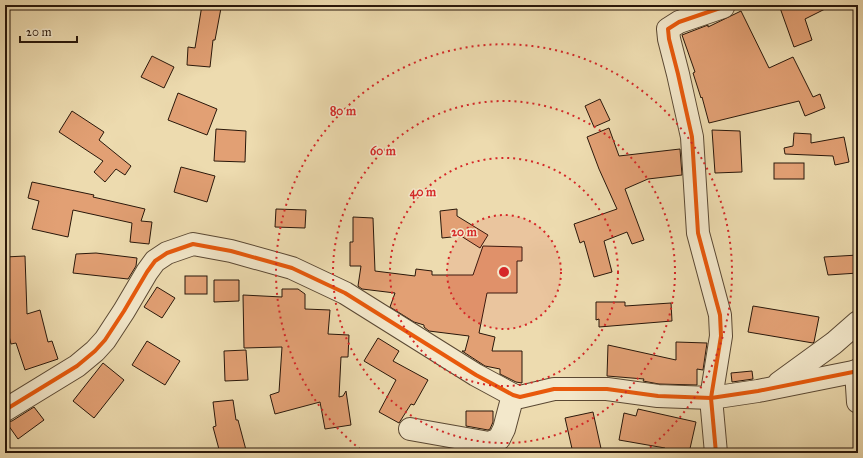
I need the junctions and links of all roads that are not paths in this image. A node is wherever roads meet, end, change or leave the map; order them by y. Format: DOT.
graph roads {
  1 [pos="723,5"];
  2 [pos="858,322"];
  3 [pos="857,371"];
  4 [pos="758,391"];
  5 [pos="514,395"];
  6 [pos="711,398"];
  7 [pos="858,402"];
  8 [pos="5,410"];
  9 [pos="410,429"];
  10 [pos="716,453"];
  1 -- 6 [label="street"];
  2 -- 4 [label="street"];
  3 -- 4 [label="street"];
  3 -- 7 [label="street"];
  4 -- 6 [label="street"];
  5 -- 6 [label="street"];
  5 -- 8 [label="street"];
  5 -- 9 [label="street"];
  6 -- 10 [label="street"];
}
